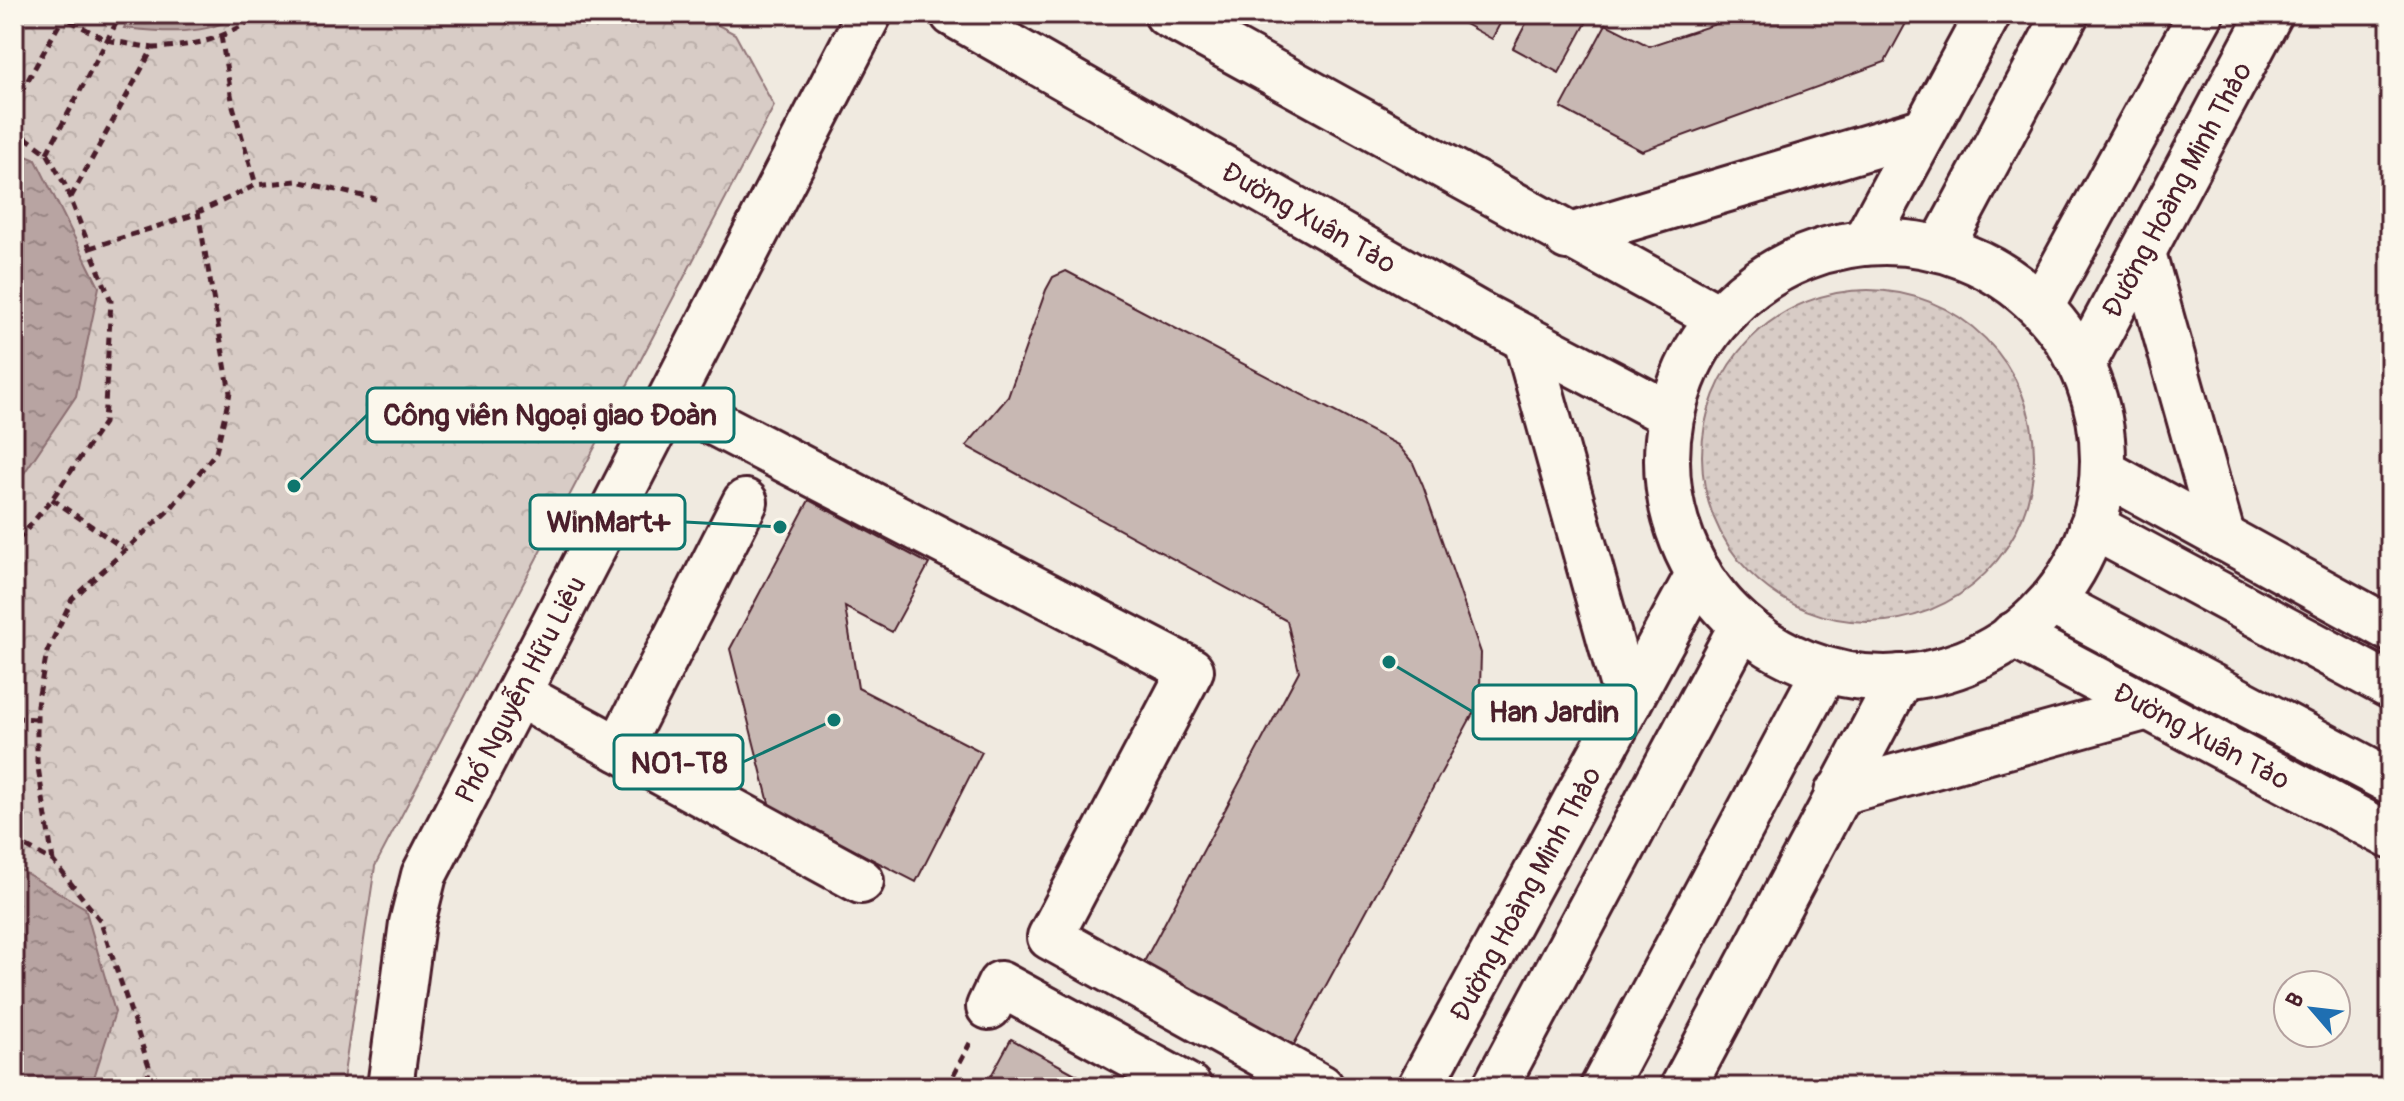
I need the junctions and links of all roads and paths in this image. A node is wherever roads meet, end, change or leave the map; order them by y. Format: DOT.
graph roads {
  1 [pos="121,14"];
  2 [pos="259,14"];
  3 [pos="869,14"];
  4 [pos="953,14"];
  5 [pos="1167,14"];
  6 [pos="1988,14"];
  7 [pos="2066,14"];
  8 [pos="2201,14"];
  9 [pos="2270,14"];
  10 [pos="61,16"];
  11 [pos="221,36"];
  12 [pos="106,40"];
  13 [pos="153,48"];
  14 [pos="14,105"];
  15 [pos="14,129"];
  16 [pos="1925,130"];
  17 [pos="47,153"];
  18 [pos="256,185"];
  19 [pos="70,198"];
  20 [pos="376,199"];
  21 [pos="198,212"];
  22 [pos="1567,237"];
  23 [pos="1864,243"];
  24 [pos="90,248"];
  25 [pos="1941,248"];
  26 [pos="2143,253"];
  27 [pos="2043,303"];
  28 [pos="1720,318"];
  29 [pos="1526,339"];
  30 [pos="2083,364"];
  31 [pos="670,400"];
  32 [pos="1671,415"];
  33 [pos="2104,472"];
  34 [pos="52,499"];
  35 [pos="745,502"];
  36 [pos="2092,526"];
  37 [pos="2223,538"];
  38 [pos="14,545"];
  39 [pos="123,548"];
  40 [pos="1699,573"];
  41 [pos="2052,602"];
  42 [pos="1742,625"];
  43 [pos="2390,629"];
  44 [pos="2013,635"];
  45 [pos="1825,670"];
  46 [pos="1901,677"];
  47 [pos="2390,686"];
  48 [pos="518,694"];
  49 [pos="1628,704"];
  50 [pos="2148,707"];
  51 [pos="14,718"];
  52 [pos="37,719"];
  53 [pos="619,749"];
  54 [pos="2390,781"];
  55 [pos="1837,793"];
  56 [pos="2390,836"];
  57 [pos="14,840"];
  58 [pos="53,861"];
  59 [pos="861,881"];
  60 [pos="989,1007"];
  61 [pos="147,1087"];
  62 [pos="390,1087"];
  63 [pos="1189,1087"];
  64 [pos="1321,1087"];
  65 [pos="1420,1087"];
  66 [pos="1495,1087"];
  67 [pos="1603,1087"];
  68 [pos="1683,1087"];
  1 -- 12 [label="path"];
  2 -- 11 [label="path"];
  3 -- 31 [label="main road, Phố Nguyễn Hữu Liêu"];
  4 -- 29 [label="main road, Đường Xuân Tảo"];
  5 -- 22 [label="main road"];
  6 -- 16 [label="main road"];
  7 -- 25 [label="main road"];
  8 -- 27 [label="main road"];
  9 -- 26 [label="main road, Đường Hoàng Minh Thảo"];
  10 -- 12 [label="path"];
  10 -- 14 [label="path"];
  11 -- 13 [label="path"];
  11 -- 18 [label="path"];
  12 -- 13 [label="path"];
  12 -- 17 [label="path"];
  13 -- 19 [label="path"];
  15 -- 17 [label="path"];
  16 -- 22 [label="main road"];
  16 -- 23 [label="main road"];
  17 -- 19 [label="path"];
  18 -- 20 [label="path"];
  18 -- 21 [label="path"];
  19 -- 24 [label="path"];
  21 -- 24 [label="path"];
  21 -- 39 [label="path"];
  22 -- 28 [label="main road"];
  23 -- 25 [label="main road"];
  23 -- 28 [label="main road"];
  24 -- 34 [label="path"];
  25 -- 27 [label="main road"];
  26 -- 30 [label="main road, Đường Hoàng Minh Thảo"];
  26 -- 37 [label="main road"];
  27 -- 30 [label="main road"];
  28 -- 32 [label="main road"];
  29 -- 32 [label="main road, Đường Xuân Tảo"];
  29 -- 49 [label="main road"];
  30 -- 33 [label="main road"];
  31 -- 48 [label="main road, Phố Nguyễn Hữu Liêu"];
  31 -- 64 [label="main road"];
  32 -- 40 [label="main road"];
  33 -- 36 [label="main road"];
  33 -- 37 [label="main road"];
  34 -- 38 [label="path"];
  34 -- 39 [label="path"];
  35 -- 53 [label="main road"];
  36 -- 41 [label="main road"];
  36 -- 47 [label="main road"];
  37 -- 43 [label="main road"];
  39 -- 52 [label="path"];
  40 -- 42 [label="main road"];
  40 -- 49 [label="main road, Đường Hoàng Minh Thảo"];
  41 -- 44 [label="main road"];
  41 -- 54 [label="main road, Đường Xuân Tảo"];
  42 -- 45 [label="main road"];
  42 -- 66 [label="main road"];
  44 -- 46 [label="main road"];
  44 -- 50 [label="main road, Đường Xuân Tảo"];
  45 -- 46 [label="main road"];
  45 -- 67 [label="main road"];
  46 -- 55 [label="main road"];
  48 -- 53 [label="main road"];
  48 -- 62 [label="main road, Phố Nguyễn Hữu Liêu"];
  49 -- 65 [label="main road, Đường Hoàng Minh Thảo"];
  50 -- 55 [label="main road"];
  50 -- 56 [label="main road, Đường Xuân Tảo"];
  51 -- 52 [label="path"];
  52 -- 58 [label="path"];
  53 -- 59 [label="main road"];
  55 -- 68 [label="main road"];
  57 -- 58 [label="path"];
  58 -- 61 [label="path"];
  60 -- 63 [label="main road"];
}
